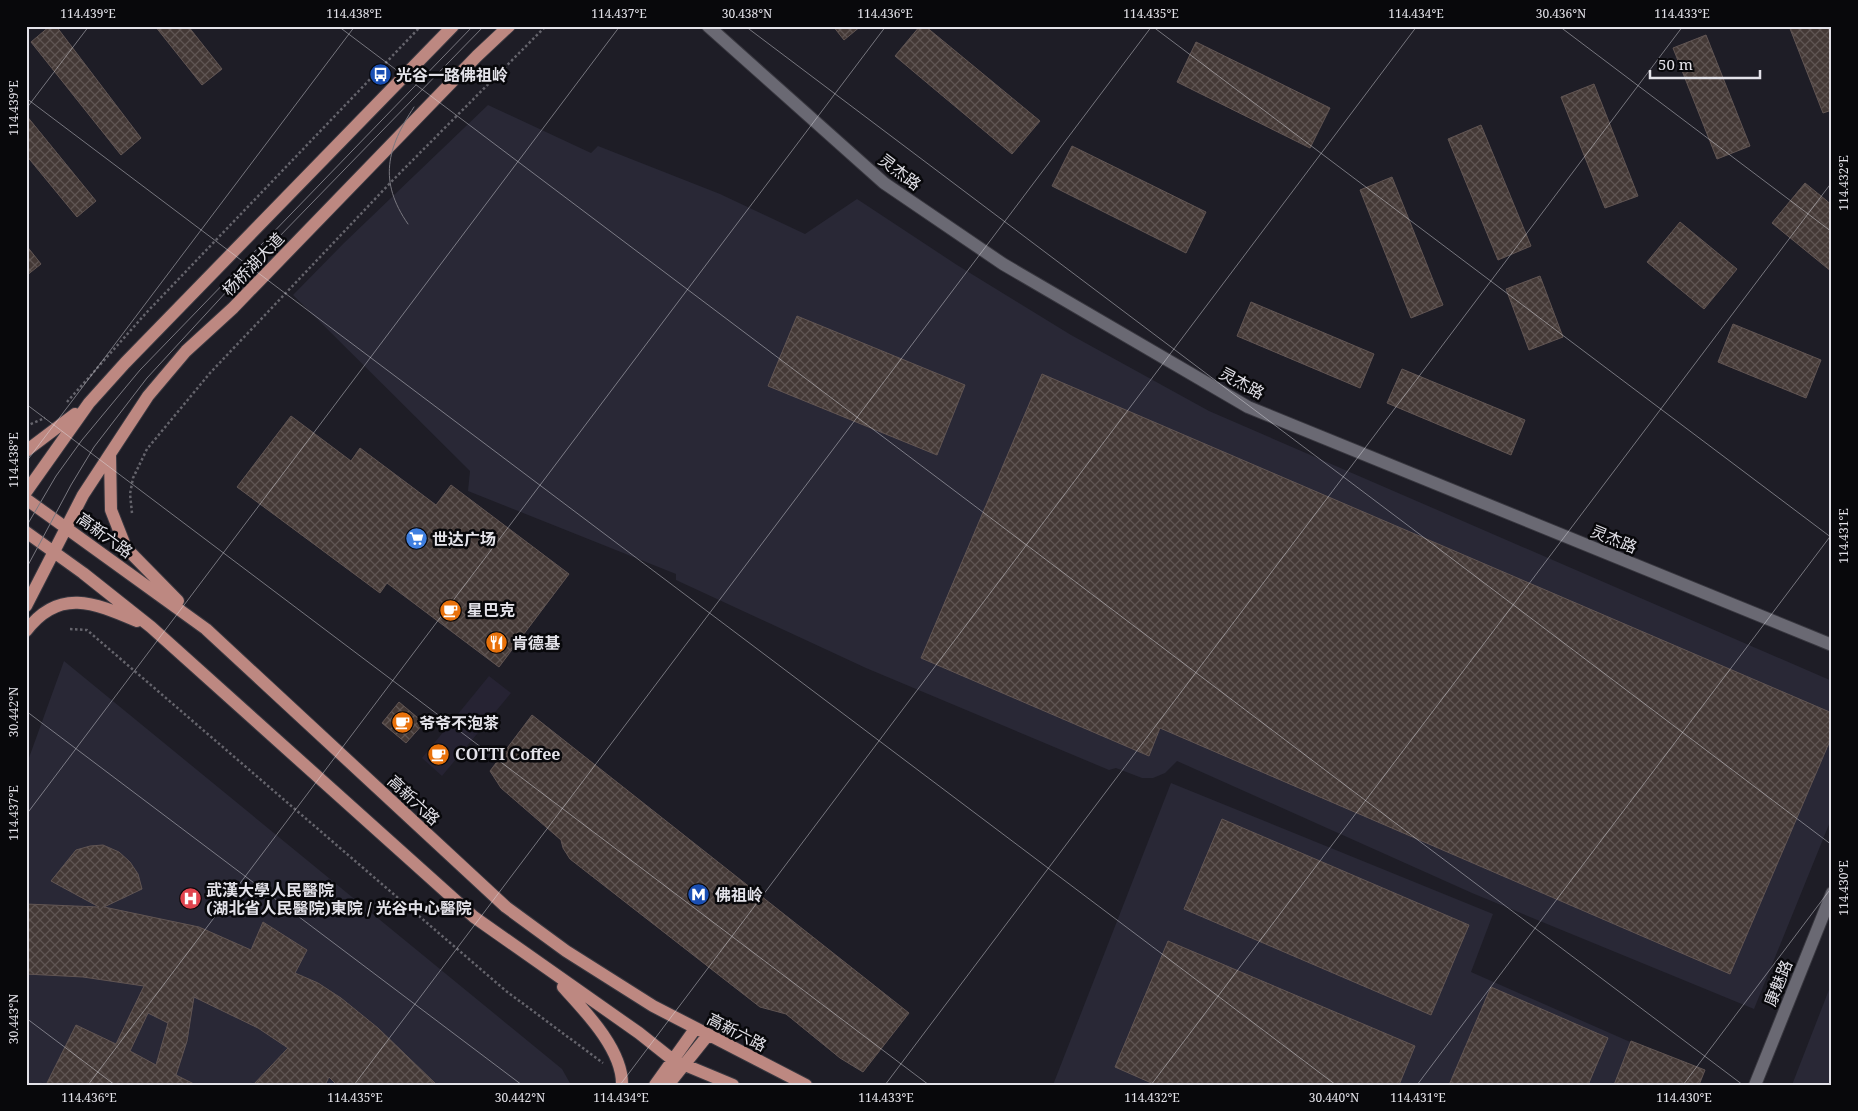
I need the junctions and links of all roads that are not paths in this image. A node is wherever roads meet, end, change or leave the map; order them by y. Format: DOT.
graph roads {
  1 [pos="453,26"];
  2 [pos="509,26"];
  3 [pos="708,26"];
  4 [pos="89,404"];
  5 [pos="26,451"];
  6 [pos="110,455"];
  7 [pos="26,492"];
  8 [pos="26,499"];
  9 [pos="66,527"];
  10 [pos="26,532"];
  11 [pos="54,552"];
  12 [pos="26,606"];
  13 [pos="151,627"];
  14 [pos="206,629"];
  15 [pos="26,631"];
  16 [pos="1832,645"];
  17 [pos="1832,892"];
  18 [pos="545,967"];
  19 [pos="695,1029"];
  20 [pos="708,1035"];
  21 [pos="679,1062"];
  22 [pos="622,1081"];
  23 [pos="655,1085"];
  24 [pos="668,1085"];
  25 [pos="733,1085"];
  26 [pos="806,1085"];
  27 [pos="1755,1085"];
  1 -- 4 [label="main road, 杨桥湖大道"];
  2 -- 6 [label="main road, 杨桥湖大道"];
  3 -- 16 [label="street, 灵杰路"];
  4 -- 5 [label="main road"];
  4 -- 7 [label="main road, 杨桥湖大道"];
  6 -- 9 [label="main road, 杨桥湖大道"];
  6 -- 14 [label="main road"];
  8 -- 9 [label="main road, 高新六路"];
  9 -- 11 [label="main road, 杨桥湖大道"];
  9 -- 14 [label="main road, 高新六路"];
  10 -- 11 [label="main road"];
  11 -- 12 [label="main road, 杨桥湖大道"];
  11 -- 13 [label="main road"];
  13 -- 15 [label="main road"];
  13 -- 18 [label="main road"];
  14 -- 19 [label="main road, 高新六路"];
  17 -- 27 [label="street, 康魅路"];
  18 -- 21 [label="main road"];
  18 -- 22 [label="main road"];
  19 -- 20 [label="main road, 高新六路"];
  19 -- 21 [label="main road"];
  20 -- 21 [label="main road"];
  20 -- 26 [label="main road, 高新六路"];
  21 -- 23 [label="main road"];
  21 -- 24 [label="main road"];
  21 -- 25 [label="main road"];
}
